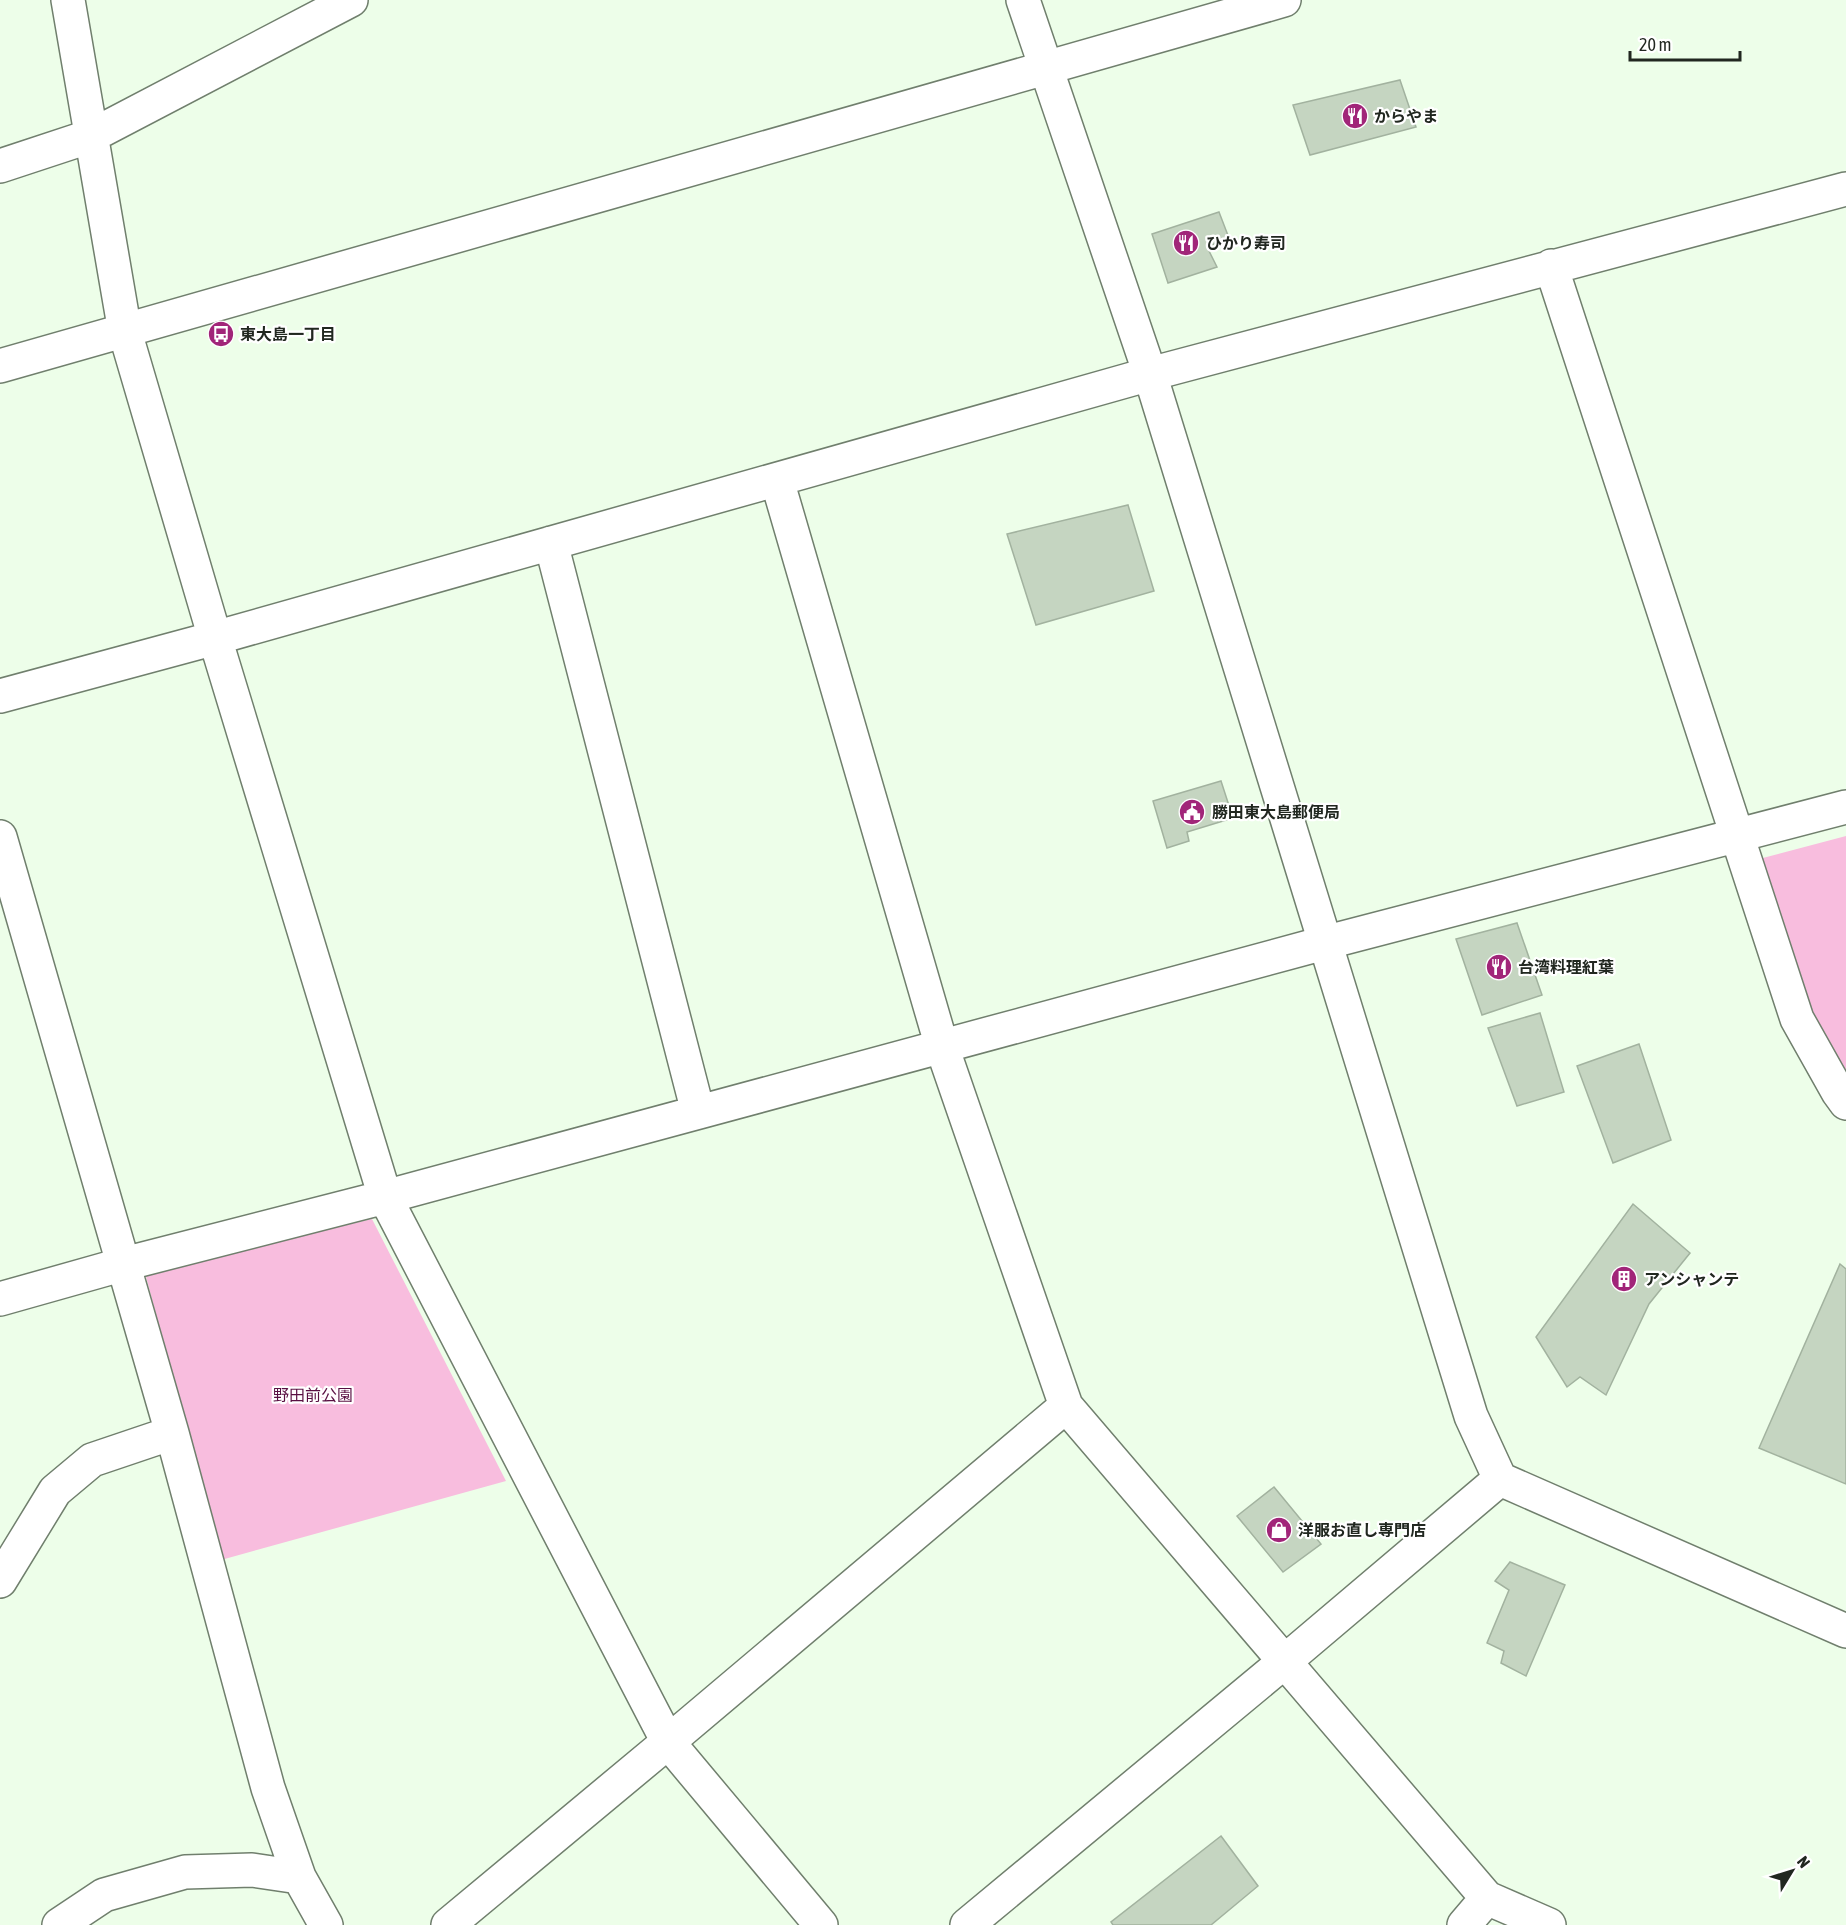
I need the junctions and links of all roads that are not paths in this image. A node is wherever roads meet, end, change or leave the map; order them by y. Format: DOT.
graph roads {
  1 [pos="68,0"];
  2 [pos="351,0"];
  3 [pos="1023,0"];
  4 [pos="1284,0"];
  5 [pos="1045,68"];
  6 [pos="91,136"];
  7 [pos="0,166"];
  8 [pos="1846,189"];
  9 [pos="1551,266"];
  10 [pos="125,332"];
  11 [pos="0,366"];
  12 [pos="1150,374"];
  13 [pos="777,480"];
  14 [pos="551,543"];
  15 [pos="215,638"];
  16 [pos="0,696"];
  17 [pos="1846,807"];
  18 [pos="1736,836"];
  19 [pos="0,837"];
  20 [pos="1324,943"];
  21 [pos="942,1047"];
  22 [pos="1846,1103"];
  23 [pos="698,1112"];
  24 [pos="385,1197"];
  25 [pos="124,1264"];
  26 [pos="0,1299"];
  27 [pos="1066,1406"];
  28 [pos="172,1433"];
  29 [pos="1500,1479"];
  30 [pos="0,1581"];
  31 [pos="1846,1631"];
  32 [pos="1284,1662"];
  33 [pos="669,1742"];
  34 [pos="298,1877"];
  35 [pos="1487,1898"];
  36 [pos="59,1925"];
  37 [pos="326,1925"];
  38 [pos="448,1925"];
  39 [pos="821,1925"];
  40 [pos="967,1925"];
  41 [pos="1464,1925"];
  42 [pos="1549,1925"];
  1 -- 6 [label="street"];
  2 -- 6 [label="street"];
  3 -- 5 [label="street"];
  4 -- 5 [label="street"];
  5 -- 10 [label="street"];
  5 -- 12 [label="street"];
  6 -- 7 [label="street"];
  6 -- 10 [label="street"];
  8 -- 9 [label="street"];
  9 -- 12 [label="street"];
  9 -- 18 [label="street"];
  10 -- 11 [label="street"];
  10 -- 15 [label="street"];
  12 -- 13 [label="street"];
  12 -- 20 [label="street"];
  13 -- 14 [label="street"];
  13 -- 21 [label="street"];
  14 -- 15 [label="street"];
  14 -- 23 [label="street"];
  15 -- 16 [label="street"];
  15 -- 24 [label="street"];
  17 -- 18 [label="street"];
  18 -- 20 [label="street"];
  18 -- 22 [label="street"];
  19 -- 25 [label="street"];
  20 -- 21 [label="street"];
  20 -- 29 [label="street"];
  21 -- 23 [label="street"];
  21 -- 27 [label="street"];
  23 -- 24 [label="street"];
  24 -- 25 [label="street"];
  24 -- 33 [label="street"];
  25 -- 26 [label="street"];
  25 -- 28 [label="street"];
  27 -- 32 [label="street"];
  27 -- 33 [label="street"];
  28 -- 30 [label="street"];
  28 -- 34 [label="street"];
  29 -- 31 [label="street"];
  29 -- 32 [label="street"];
  32 -- 35 [label="street"];
  32 -- 40 [label="street"];
  33 -- 38 [label="street"];
  33 -- 39 [label="street"];
  34 -- 36 [label="street"];
  34 -- 37 [label="street"];
  35 -- 41 [label="street"];
  35 -- 42 [label="street"];
}
